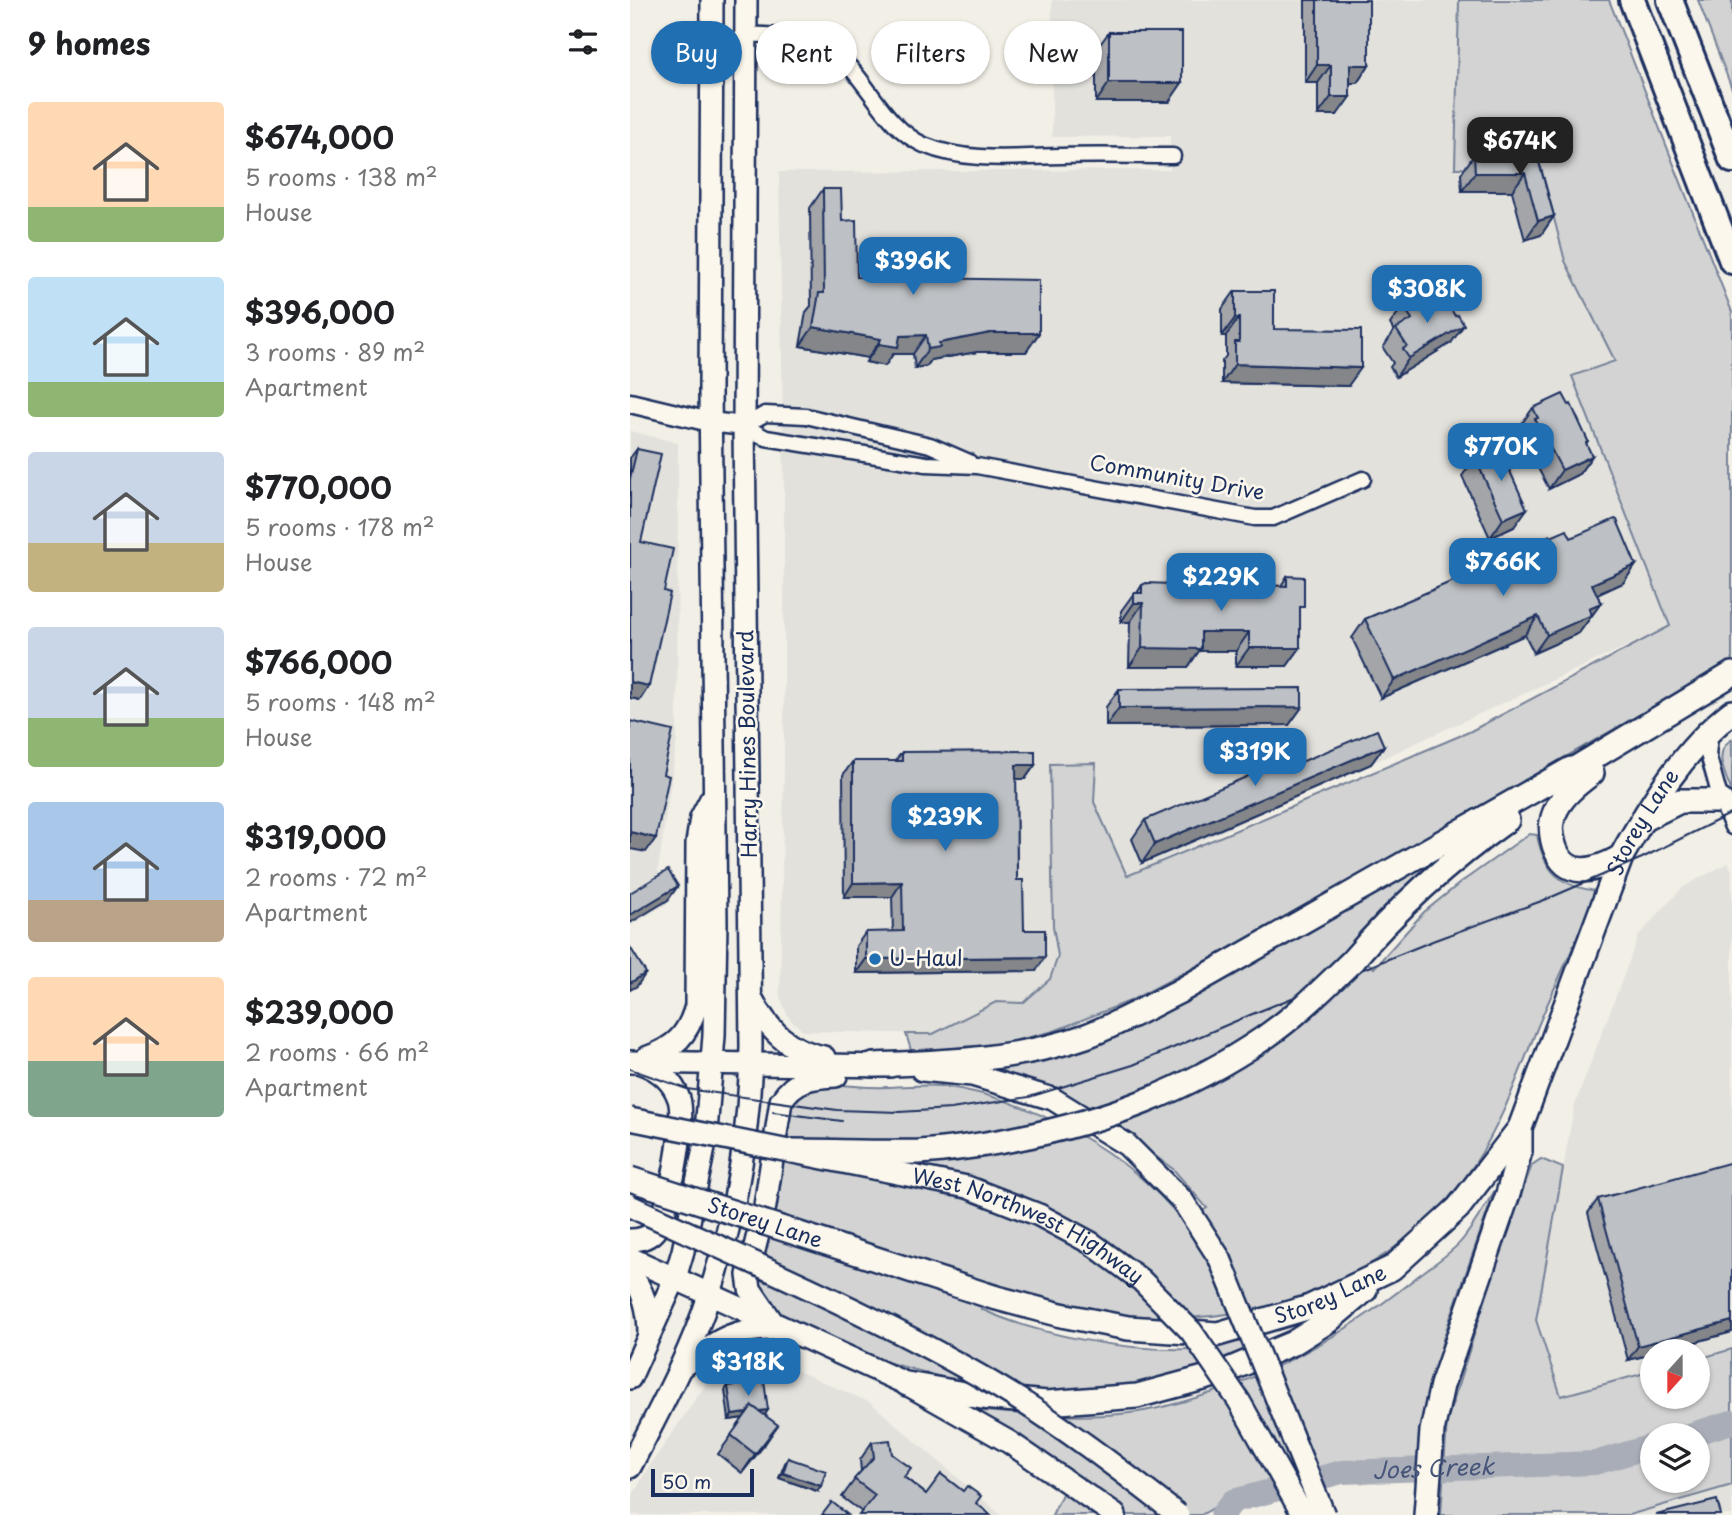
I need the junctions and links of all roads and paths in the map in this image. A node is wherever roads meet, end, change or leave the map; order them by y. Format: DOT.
graph roads {
  1 [pos="712,0"];
  2 [pos="746,0"];
  3 [pos="1632,0"];
  4 [pos="1671,0"];
  5 [pos="711,21"];
  6 [pos="742,33"];
  7 [pos="745,34"];
  8 [pos="711,84"];
  9 [pos="1172,156"];
  10 [pos="1732,160"];
  11 [pos="1732,261"];
  12 [pos="630,403"];
  13 [pos="710,422"];
  14 [pos="744,426"];
  15 [pos="977,466"];
  16 [pos="1363,479"];
  17 [pos="1732,674"];
  18 [pos="1732,712"];
  19 [pos="1660,718"];
  20 [pos="1711,728"];
  21 [pos="1571,769"];
  22 [pos="715,790"];
  23 [pos="1721,801"];
  24 [pos="1642,821"];
  25 [pos="715,824"];
  26 [pos="749,824"];
  27 [pos="1732,827"];
  28 [pos="1621,857"];
  29 [pos="751,996"];
  30 [pos="633,1062"];
  31 [pos="712,1062"];
  32 [pos="751,1063"];
  33 [pos="869,1064"];
  34 [pos="919,1070"];
  35 [pos="630,1119"];
  36 [pos="1520,1128"];
  37 [pos="792,1152"];
  38 [pos="630,1178"];
  39 [pos="630,1206"];
  40 [pos="630,1240"];
  41 [pos="630,1258"];
  42 [pos="1392,1268"];
  43 [pos="630,1274"];
  44 [pos="675,1278"];
  45 [pos="710,1294"];
  46 [pos="780,1325"];
  47 [pos="649,1338"];
  48 [pos="678,1369"];
  49 [pos="630,1378"];
  50 [pos="907,1384"];
  51 [pos="630,1466"];
  52 [pos="1115,1515"];
  53 [pos="1178,1515"];
  54 [pos="1303,1515"];
  55 [pos="1324,1515"];
  56 [pos="1426,1515"];
  1 -- 5 [label="main road, Harry Hines Boulevard"];
  2 -- 7 [label="main road, Harry Hines Boulevard"];
  3 -- 11 [label="highway"];
  4 -- 10 [label="highway"];
  6 -- 7 [label="main road"];
  7 -- 9 [label="street"];
  7 -- 14 [label="main road, Harry Hines Boulevard"];
  8 -- 13 [label="main road, Harry Hines Boulevard"];
  12 -- 13 [label="street, Community Drive"];
  13 -- 14 [label="street, Community Drive"];
  13 -- 22 [label="main road, Harry Hines Boulevard"];
  14 -- 15 [label="street, Community Drive"];
  14 -- 15 [label="street, Community Drive"];
  14 -- 26 [label="main road, Harry Hines Boulevard"];
  15 -- 16 [label="street, Community Drive"];
  17 -- 19 [label="highway"];
  18 -- 20 [label="highway, Storey Lane"];
  19 -- 21 [label="highway"];
  19 -- 28 [label="highway"];
  20 -- 23 [label="street"];
  20 -- 24 [label="highway, Storey Lane"];
  21 -- 33 [label="highway"];
  21 -- 37 [label="highway, bridge"];
  22 -- 25 [label="main road, Harry Hines Boulevard"];
  22 -- 30 [label="main road"];
  23 -- 24 [label="highway"];
  23 -- 27 [label="street"];
  24 -- 28 [label="highway, Storey Lane"];
  25 -- 26 [label="main road"];
  25 -- 31 [label="main road, Harry Hines Boulevard"];
  26 -- 29 [label="main road, Harry Hines Boulevard"];
  28 -- 36 [label="highway, Storey Lane"];
  29 -- 32 [label="main road, Harry Hines Boulevard"];
  29 -- 33 [label="main road"];
  30 -- 31 [label="main road"];
  30 -- 40 [label="main road"];
  31 -- 32 [label="main road"];
  31 -- 44 [label="main road, Harry Hines Boulevard"];
  32 -- 33 [label="main road"];
  32 -- 45 [label="main road, Harry Hines Boulevard"];
  33 -- 34 [label="main road"];
  34 -- 46 [label="main road"];
  34 -- 55 [label="main road, bridge"];
  35 -- 37 [label="main road, West Northwest Highway, bridge"];
  36 -- 42 [label="highway, Storey Lane"];
  36 -- 56 [label="highway"];
  37 -- 54 [label="main road, West Northwest Highway, bridge"];
  38 -- 42 [label="highway, Storey Lane, bridge"];
  39 -- 53 [label="main road, bridge"];
  41 -- 44 [label="main road"];
  42 -- 50 [label="highway"];
  43 -- 47 [label="main road"];
  44 -- 45 [label="main road"];
  44 -- 47 [label="main road, Harry Hines Boulevard"];
  45 -- 46 [label="main road"];
  45 -- 48 [label="main road, Harry Hines Boulevard"];
  46 -- 48 [label="main road"];
  46 -- 50 [label="main road"];
  47 -- 49 [label="main road, Harry Hines Boulevard"];
  48 -- 51 [label="main road, Harry Hines Boulevard"];
  50 -- 52 [label="main road"];
}
